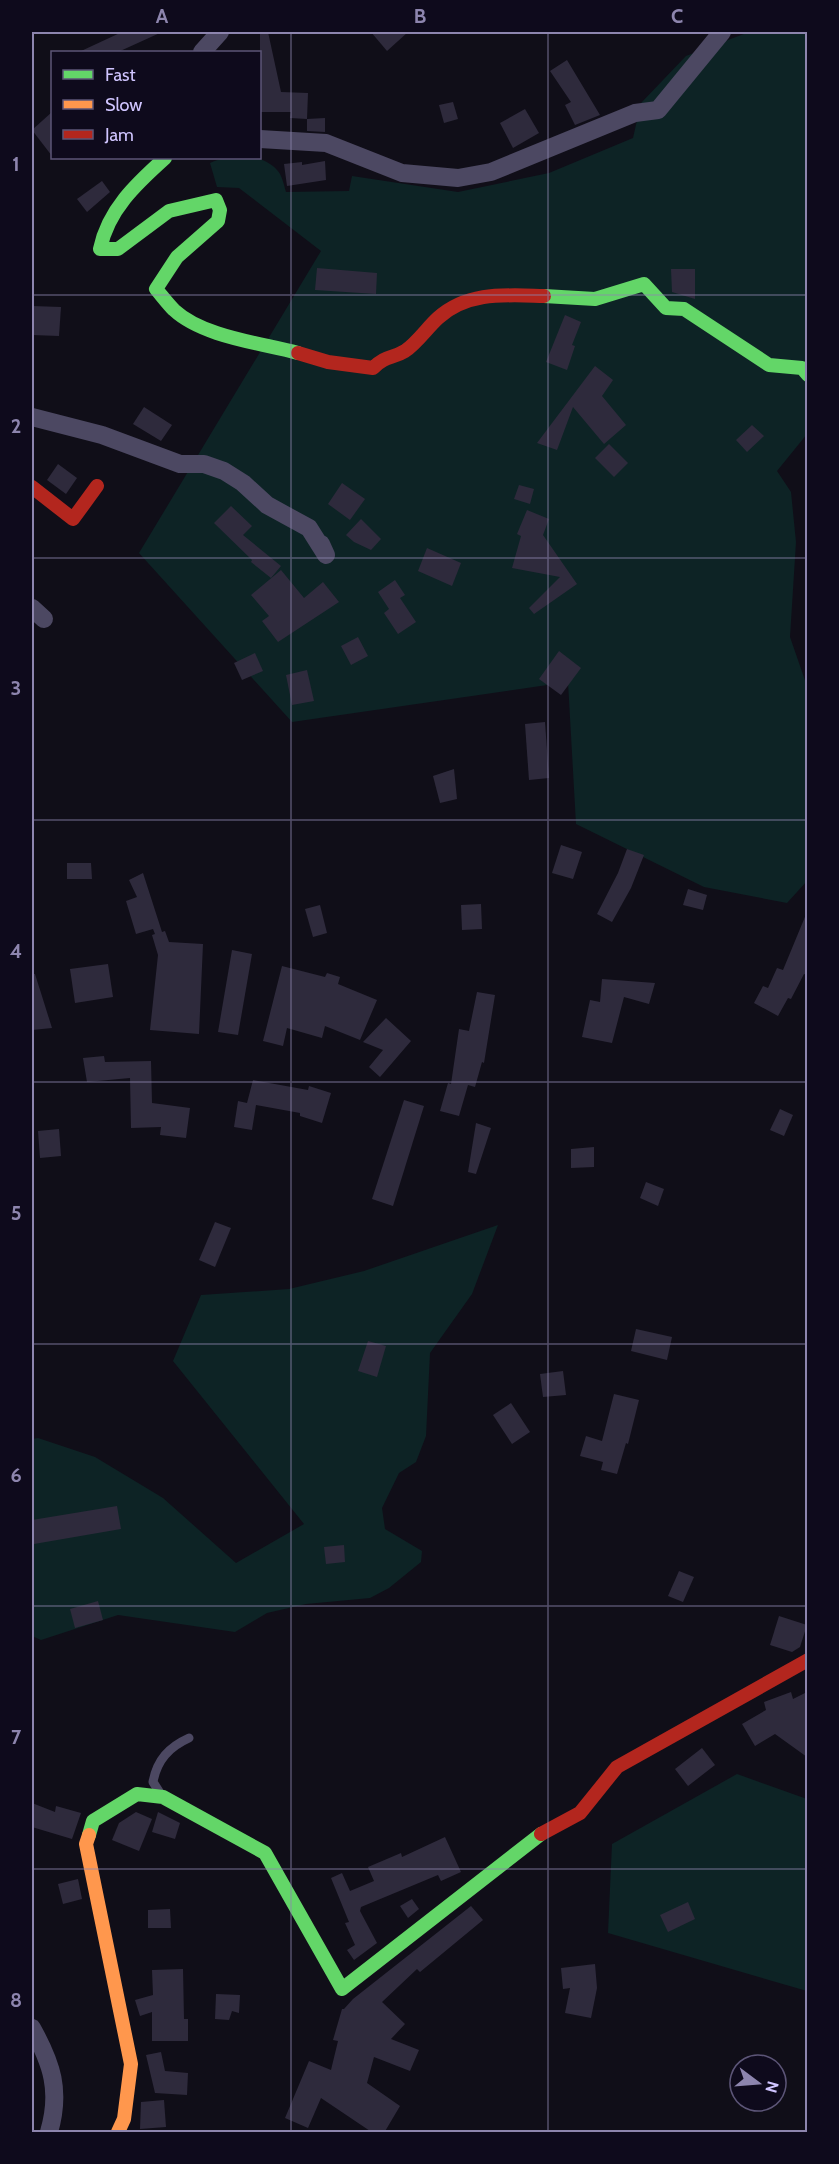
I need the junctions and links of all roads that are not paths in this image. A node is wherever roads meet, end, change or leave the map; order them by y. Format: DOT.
graph roads {
  1 [pos="220,32"];
  2 [pos="719,33"];
  3 [pos="203,51"];
  4 [pos="261,139"];
  5 [pos="164,159"];
  6 [pos="807,375"];
  7 [pos="32,417"];
  8 [pos="97,486"];
  9 [pos="32,487"];
  10 [pos="321,544"];
  11 [pos="807,1660"];
  12 [pos="189,1738"];
  13 [pos="163,1797"];
  14 [pos="32,2028"];
  15 [pos="48,2133"];
  16 [pos="118,2133"];
  1 -- 3 [label="street"];
  2 -- 4 [label="street"];
  5 -- 6 [label="street"];
  7 -- 10 [label="street"];
  8 -- 9 [label="street"];
  11 -- 13 [label="street"];
  12 -- 13 [label="lane"];
  13 -- 16 [label="street"];
  14 -- 15 [label="street"];
}
